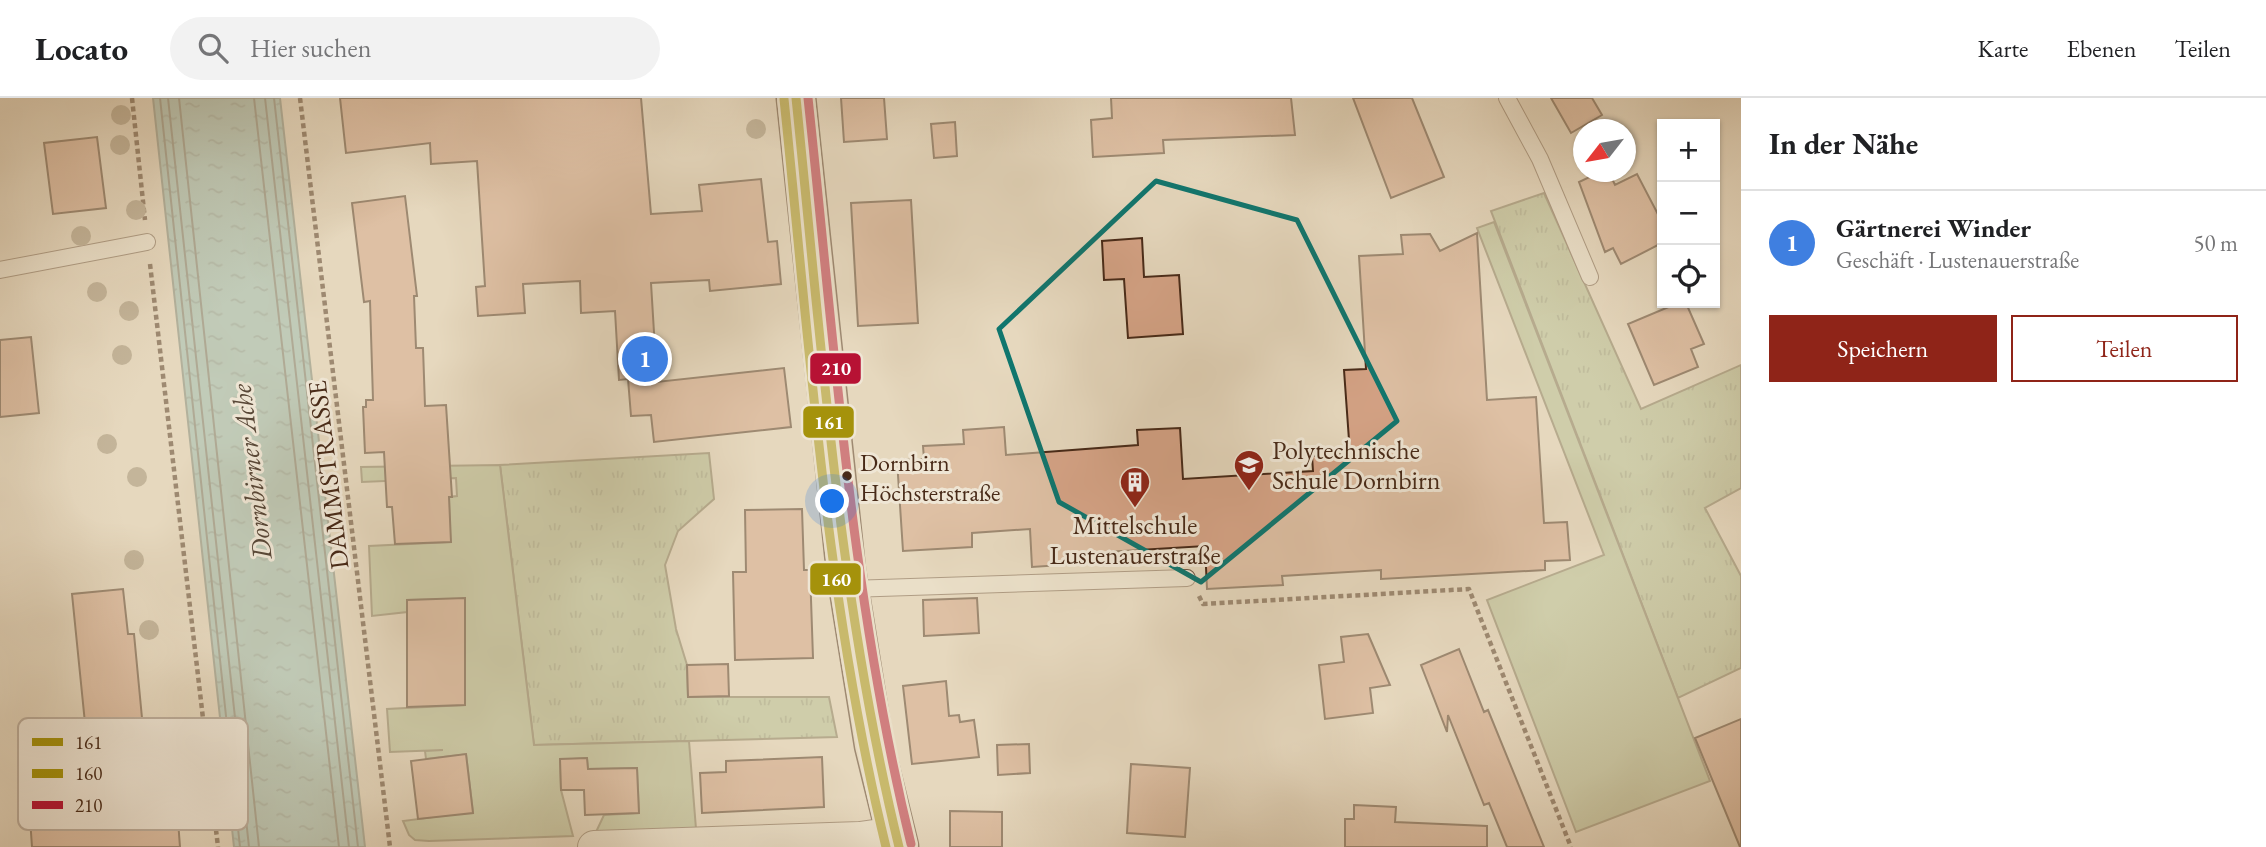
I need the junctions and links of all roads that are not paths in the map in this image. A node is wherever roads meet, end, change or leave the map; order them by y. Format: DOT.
graph roads {
  1 [pos="796,98"];
  2 [pos="1507,98"];
  3 [pos="147,242"];
  4 [pos="0,270"];
  5 [pos="1590,277"];
  6 [pos="1187,578"];
  7 [pos="849,589"];
  8 [pos="897,840"];
  9 [pos="594,847"];
  1 -- 7 [label="main road"];
  2 -- 5 [label="lane"];
  3 -- 4 [label="lane"];
  6 -- 7 [label="lane"];
  7 -- 8 [label="main road"];
  8 -- 9 [label="street"];
}
